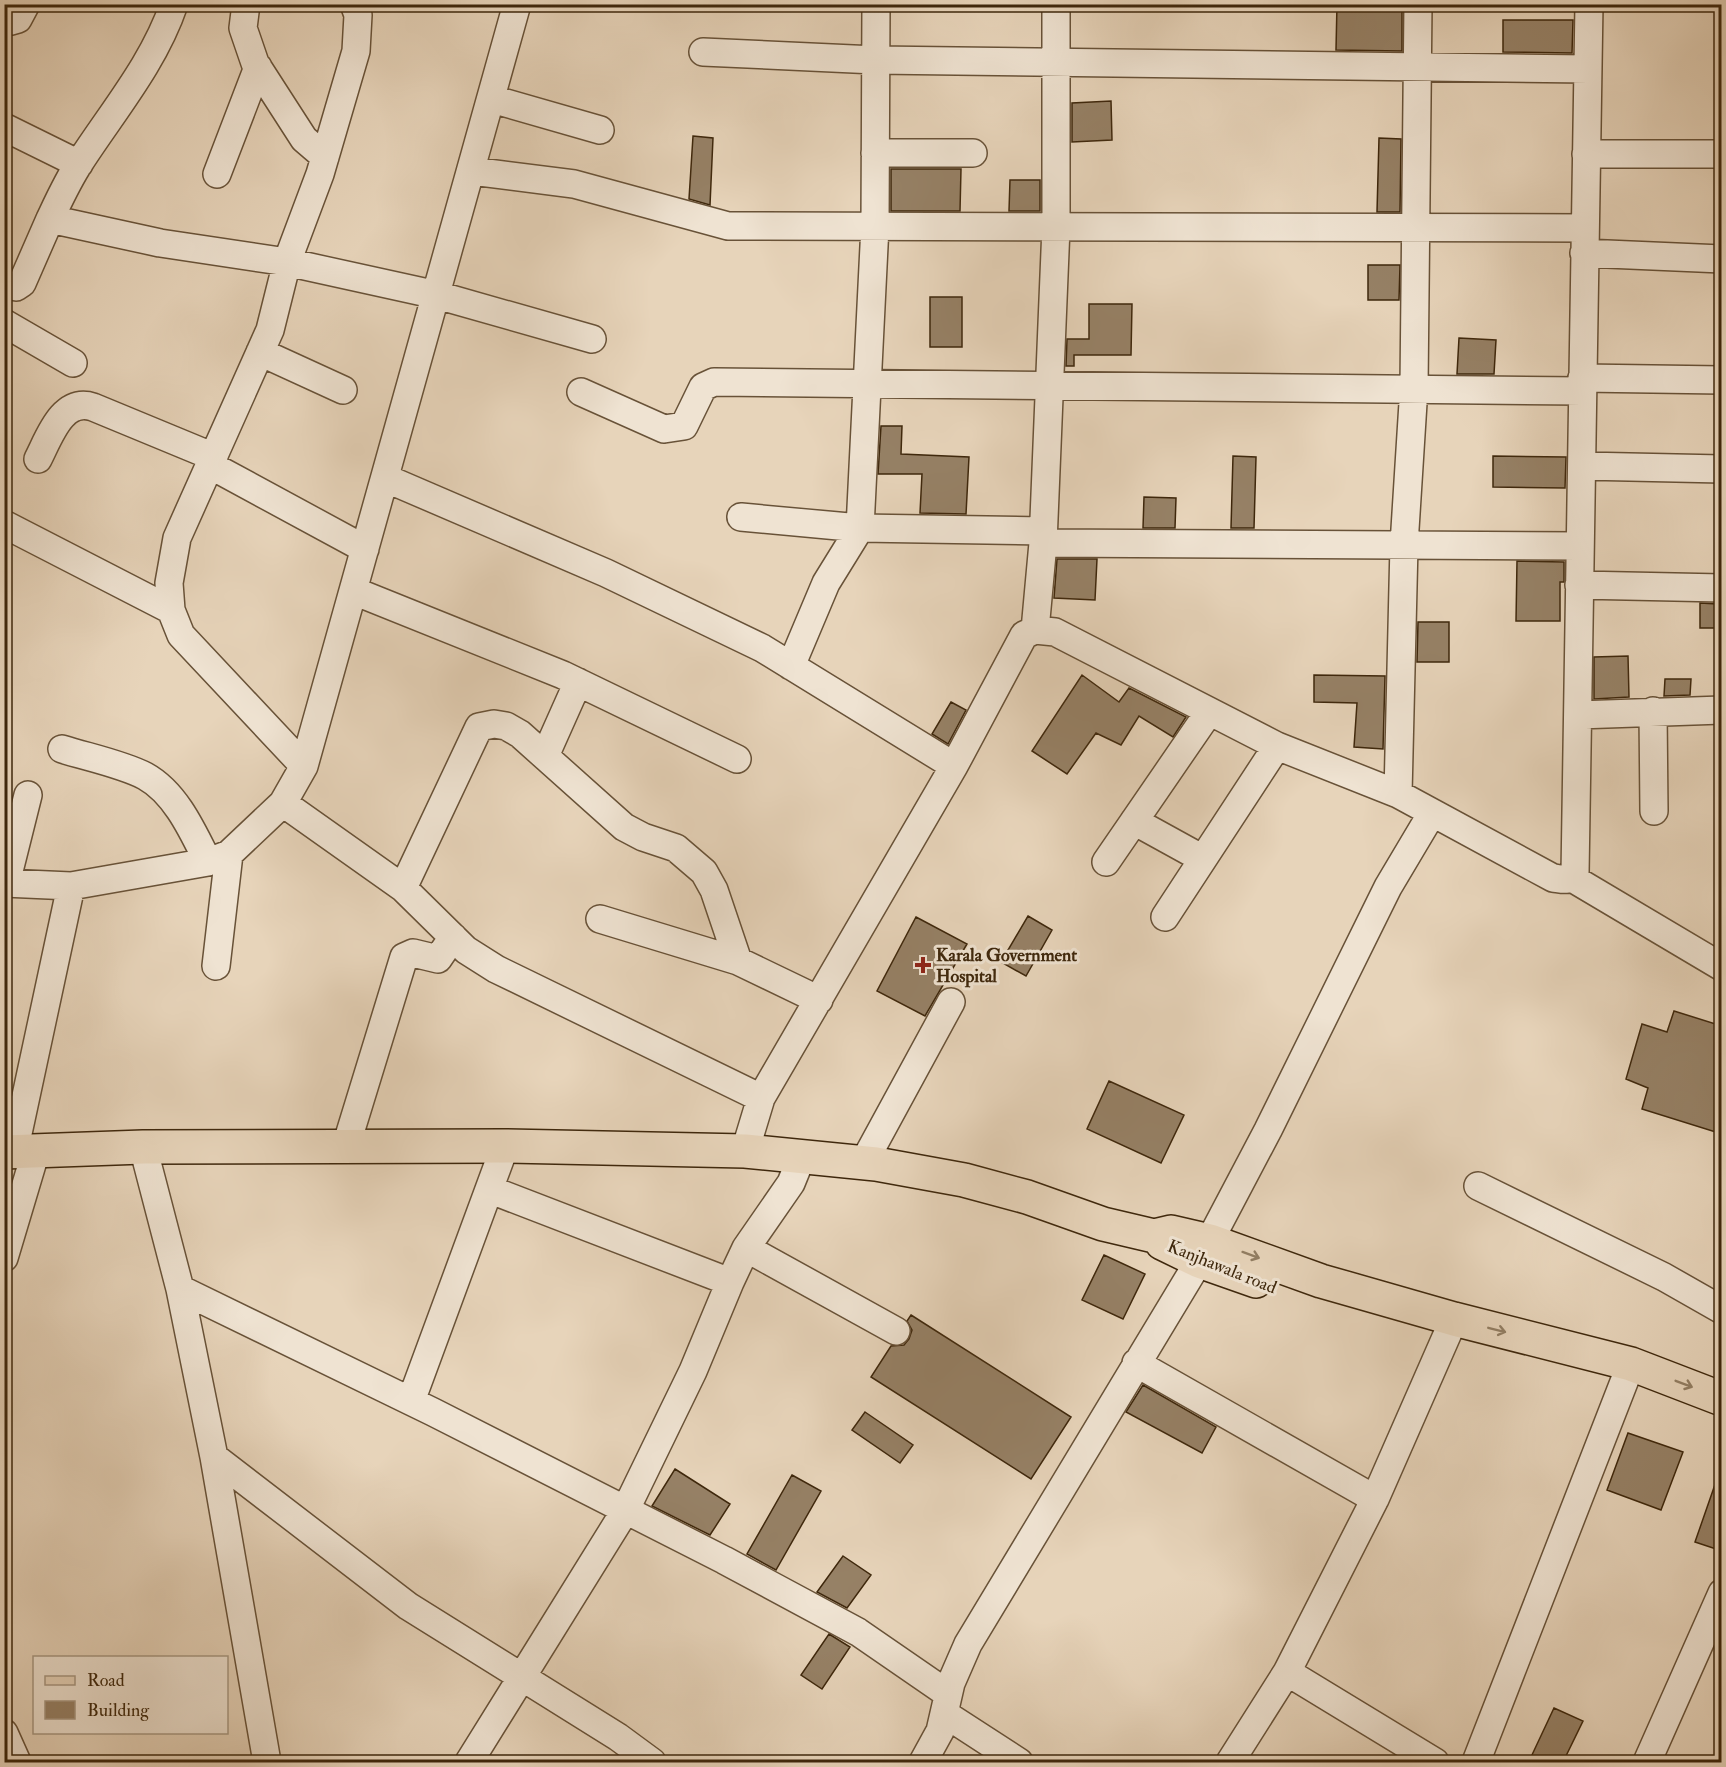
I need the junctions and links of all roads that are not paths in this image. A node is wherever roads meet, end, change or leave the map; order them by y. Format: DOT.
graph roads {
  1 [pos="26,4"];
  2 [pos="174,4"];
  3 [pos="246,4"];
  4 [pos="354,4"];
  5 [pos="517,4"];
  6 [pos="876,4"];
  7 [pos="1056,4"];
  8 [pos="1418,4"];
  9 [pos="1589,4"];
  10 [pos="4,18"];
  11 [pos="703,52"];
  12 [pos="874,60"];
  13 [pos="1054,62"];
  14 [pos="258,67"];
  15 [pos="1418,67"];
  16 [pos="1588,69"];
  17 [pos="492,99"];
  18 [pos="4,127"];
  19 [pos="600,130"];
  20 [pos="874,153"];
  21 [pos="973,153"];
  22 [pos="1586,154"];
  23 [pos="1722,154"];
  24 [pos="325,157"];
  25 [pos="79,164"];
  26 [pos="472,171"];
  27 [pos="217,174"];
  28 [pos="50,219"];
  29 [pos="875,226"];
  30 [pos="1056,227"];
  31 [pos="1416,228"];
  32 [pos="1585,240"];
  33 [pos="1722,259"];
  34 [pos="287,262"];
  35 [pos="7,292"];
  36 [pos="437,295"];
  37 [pos="4,323"];
  38 [pos="592,339"];
  39 [pos="260,352"];
  40 [pos="73,363"];
  41 [pos="1722,380"];
  42 [pos="867,382"];
  43 [pos="1048,384"];
  44 [pos="1582,384"];
  45 [pos="1414,387"];
  46 [pos="343,390"];
  47 [pos="581,392"];
  48 [pos="38,459"];
  49 [pos="212,461"];
  50 [pos="1583,466"];
  51 [pos="1722,469"];
  52 [pos="385,478"];
  53 [pos="741,518"];
  54 [pos="4,524"];
  55 [pos="860,528"];
  56 [pos="1043,537"];
  57 [pos="1404,545"];
  58 [pos="1580,546"];
  59 [pos="365,549"];
  60 [pos="1579,585"];
  61 [pos="1722,588"];
  62 [pos="354,591"];
  63 [pos="171,609"];
  64 [pos="1035,630"];
  65 [pos="791,666"];
  66 [pos="578,682"];
  67 [pos="1722,710"];
  68 [pos="1653,711"];
  69 [pos="1209,712"];
  70 [pos="1578,715"];
  71 [pos="1277,746"];
  72 [pos="62,748"];
  73 [pos="546,756"];
  74 [pos="737,759"];
  75 [pos="304,766"];
  76 [pos="954,766"];
  77 [pos="1398,794"];
  78 [pos="28,795"];
  79 [pos="283,803"];
  80 [pos="1654,811"];
  81 [pos="1432,813"];
  82 [pos="1134,820"];
  83 [pos="218,858"];
  84 [pos="1203,860"];
  85 [pos="1106,862"];
  86 [pos="1572,878"];
  87 [pos="5,883"];
  88 [pos="71,886"];
  89 [pos="404,888"];
  90 [pos="1165,917"];
  91 [pos="600,919"];
  92 [pos="453,937"];
  93 [pos="738,961"];
  94 [pos="216,966"];
  95 [pos="1722,967"];
  96 [pos="819,1000"];
  97 [pos="951,1002"];
  98 [pos="761,1098"];
  99 [pos="346,1146"];
  100 [pos="506,1146"];
  101 [pos="142,1147"];
  102 [pos="745,1151"];
  103 [pos="18,1152"];
  104 [pos="802,1156"];
  105 [pos="864,1162"];
  106 [pos="1478,1186"];
  107 [pos="491,1190"];
  108 [pos="746,1248"];
  109 [pos="1204,1251"];
  110 [pos="4,1258"];
  111 [pos="730,1282"];
  112 [pos="180,1290"];
  113 [pos="1722,1310"];
  114 [pos="1449,1329"];
  115 [pos="896,1331"];
  116 [pos="1136,1363"];
  117 [pos="1626,1374"];
  118 [pos="1722,1399"];
  119 [pos="411,1401"];
  120 [pos="1722,1423"];
  121 [pos="214,1457"];
  122 [pos="1375,1499"];
  123 [pos="625,1511"];
  124 [pos="1722,1593"];
  125 [pos="1287,1672"];
  126 [pos="522,1677"];
  127 [pos="947,1704"];
  128 [pos="4,1733"];
  129 [pos="17,1762"];
  130 [pos="267,1762"];
  131 [pos="469,1762"];
  132 [pos="652,1762"];
  133 [pos="923,1762"];
  134 [pos="1019,1762"];
  135 [pos="1230,1762"];
  136 [pos="1435,1762"];
  137 [pos="1476,1762"];
  138 [pos="1647,1762"];
  1 -- 10 [label="street"];
  2 -- 25 [label="street"];
  3 -- 14 [label="street"];
  4 -- 24 [label="street"];
  5 -- 17 [label="street"];
  6 -- 12 [label="street"];
  7 -- 13 [label="street"];
  8 -- 15 [label="street"];
  9 -- 16 [label="street"];
  11 -- 12 [label="street"];
  12 -- 13 [label="street"];
  12 -- 20 [label="street"];
  13 -- 15 [label="street"];
  13 -- 30 [label="street"];
  14 -- 24 [label="street"];
  14 -- 27 [label="street"];
  15 -- 16 [label="street"];
  15 -- 31 [label="street"];
  16 -- 22 [label="street"];
  17 -- 19 [label="street"];
  17 -- 26 [label="street"];
  18 -- 25 [label="street"];
  20 -- 21 [label="street"];
  20 -- 29 [label="street"];
  22 -- 23 [label="street"];
  22 -- 32 [label="street"];
  24 -- 34 [label="street"];
  25 -- 28 [label="street"];
  26 -- 29 [label="street"];
  26 -- 36 [label="street"];
  28 -- 34 [label="street"];
  28 -- 35 [label="street"];
  29 -- 30 [label="street"];
  29 -- 42 [label="street"];
  30 -- 31 [label="street"];
  30 -- 43 [label="street"];
  31 -- 32 [label="street"];
  31 -- 45 [label="street"];
  32 -- 33 [label="street"];
  32 -- 44 [label="street"];
  34 -- 36 [label="street"];
  34 -- 39 [label="street"];
  36 -- 38 [label="street"];
  36 -- 52 [label="street"];
  37 -- 40 [label="street"];
  39 -- 46 [label="street"];
  39 -- 49 [label="street"];
  41 -- 44 [label="street"];
  42 -- 43 [label="street"];
  42 -- 47 [label="street"];
  42 -- 55 [label="street"];
  43 -- 45 [label="street"];
  43 -- 56 [label="street"];
  44 -- 45 [label="street"];
  44 -- 50 [label="street"];
  45 -- 57 [label="street"];
  48 -- 49 [label="street"];
  49 -- 59 [label="street"];
  49 -- 63 [label="street"];
  50 -- 51 [label="street"];
  50 -- 58 [label="street"];
  52 -- 59 [label="street"];
  52 -- 65 [label="street"];
  53 -- 55 [label="street"];
  54 -- 63 [label="street"];
  55 -- 56 [label="street"];
  55 -- 65 [label="street"];
  56 -- 57 [label="street"];
  56 -- 64 [label="street"];
  57 -- 58 [label="street"];
  57 -- 77 [label="street"];
  58 -- 60 [label="street"];
  59 -- 62 [label="street"];
  60 -- 61 [label="street"];
  60 -- 70 [label="street"];
  62 -- 66 [label="street"];
  62 -- 75 [label="street"];
  63 -- 75 [label="street"];
  64 -- 69 [label="street"];
  64 -- 76 [label="street"];
  65 -- 76 [label="street"];
  66 -- 73 [label="street"];
  66 -- 74 [label="street"];
  67 -- 68 [label="street"];
  68 -- 70 [label="street"];
  68 -- 80 [label="street"];
  69 -- 71 [label="street"];
  69 -- 82 [label="street"];
  70 -- 86 [label="street"];
  71 -- 77 [label="street"];
  71 -- 84 [label="street"];
  72 -- 83 [label="street"];
  73 -- 89 [label="street"];
  73 -- 93 [label="street"];
  75 -- 79 [label="street"];
  76 -- 96 [label="street"];
  77 -- 81 [label="street"];
  78 -- 87 [label="street"];
  79 -- 83 [label="street"];
  79 -- 89 [label="street"];
  81 -- 86 [label="street"];
  81 -- 109 [label="street"];
  82 -- 84 [label="street"];
  82 -- 85 [label="street"];
  83 -- 88 [label="street"];
  83 -- 94 [label="street"];
  84 -- 90 [label="street"];
  86 -- 95 [label="street"];
  87 -- 88 [label="street"];
  88 -- 103 [label="street"];
  89 -- 92 [label="street"];
  91 -- 93 [label="street"];
  92 -- 98 [label="street"];
  92 -- 99 [label="street"];
  93 -- 96 [label="street"];
  96 -- 98 [label="street"];
  97 -- 105 [label="street"];
  98 -- 102 [label="street"];
  99 -- 100 [label="main road"];
  99 -- 101 [label="main road"];
  100 -- 102 [label="main road"];
  100 -- 107 [label="street"];
  101 -- 103 [label="main road"];
  101 -- 112 [label="street"];
  102 -- 104 [label="main road"];
  103 -- 110 [label="street"];
  104 -- 105 [label="main road"];
  104 -- 108 [label="street"];
  105 -- 109 [label="main road, Kanjhawala road"];
  106 -- 113 [label="street"];
  107 -- 111 [label="street"];
  107 -- 119 [label="street"];
  108 -- 111 [label="street"];
  108 -- 115 [label="street"];
  109 -- 114 [label="main road, Kanjhawala road"];
  109 -- 116 [label="street"];
  111 -- 123 [label="street"];
  112 -- 119 [label="street"];
  112 -- 121 [label="street"];
  114 -- 117 [label="main road, Kanjhawala road"];
  114 -- 122 [label="street"];
  116 -- 122 [label="street"];
  116 -- 127 [label="street"];
  117 -- 118 [label="main road, Kanjhawala road, one-way"];
  117 -- 120 [label="main road, Kanjhawala road"];
  117 -- 137 [label="street"];
  119 -- 123 [label="street"];
  121 -- 126 [label="street"];
  121 -- 130 [label="street"];
  122 -- 125 [label="street"];
  123 -- 126 [label="street"];
  123 -- 127 [label="street"];
  124 -- 138 [label="street"];
  125 -- 135 [label="street"];
  125 -- 136 [label="street"];
  126 -- 131 [label="street"];
  126 -- 132 [label="street"];
  127 -- 133 [label="street"];
  127 -- 134 [label="street"];
  128 -- 129 [label="street"];
}
